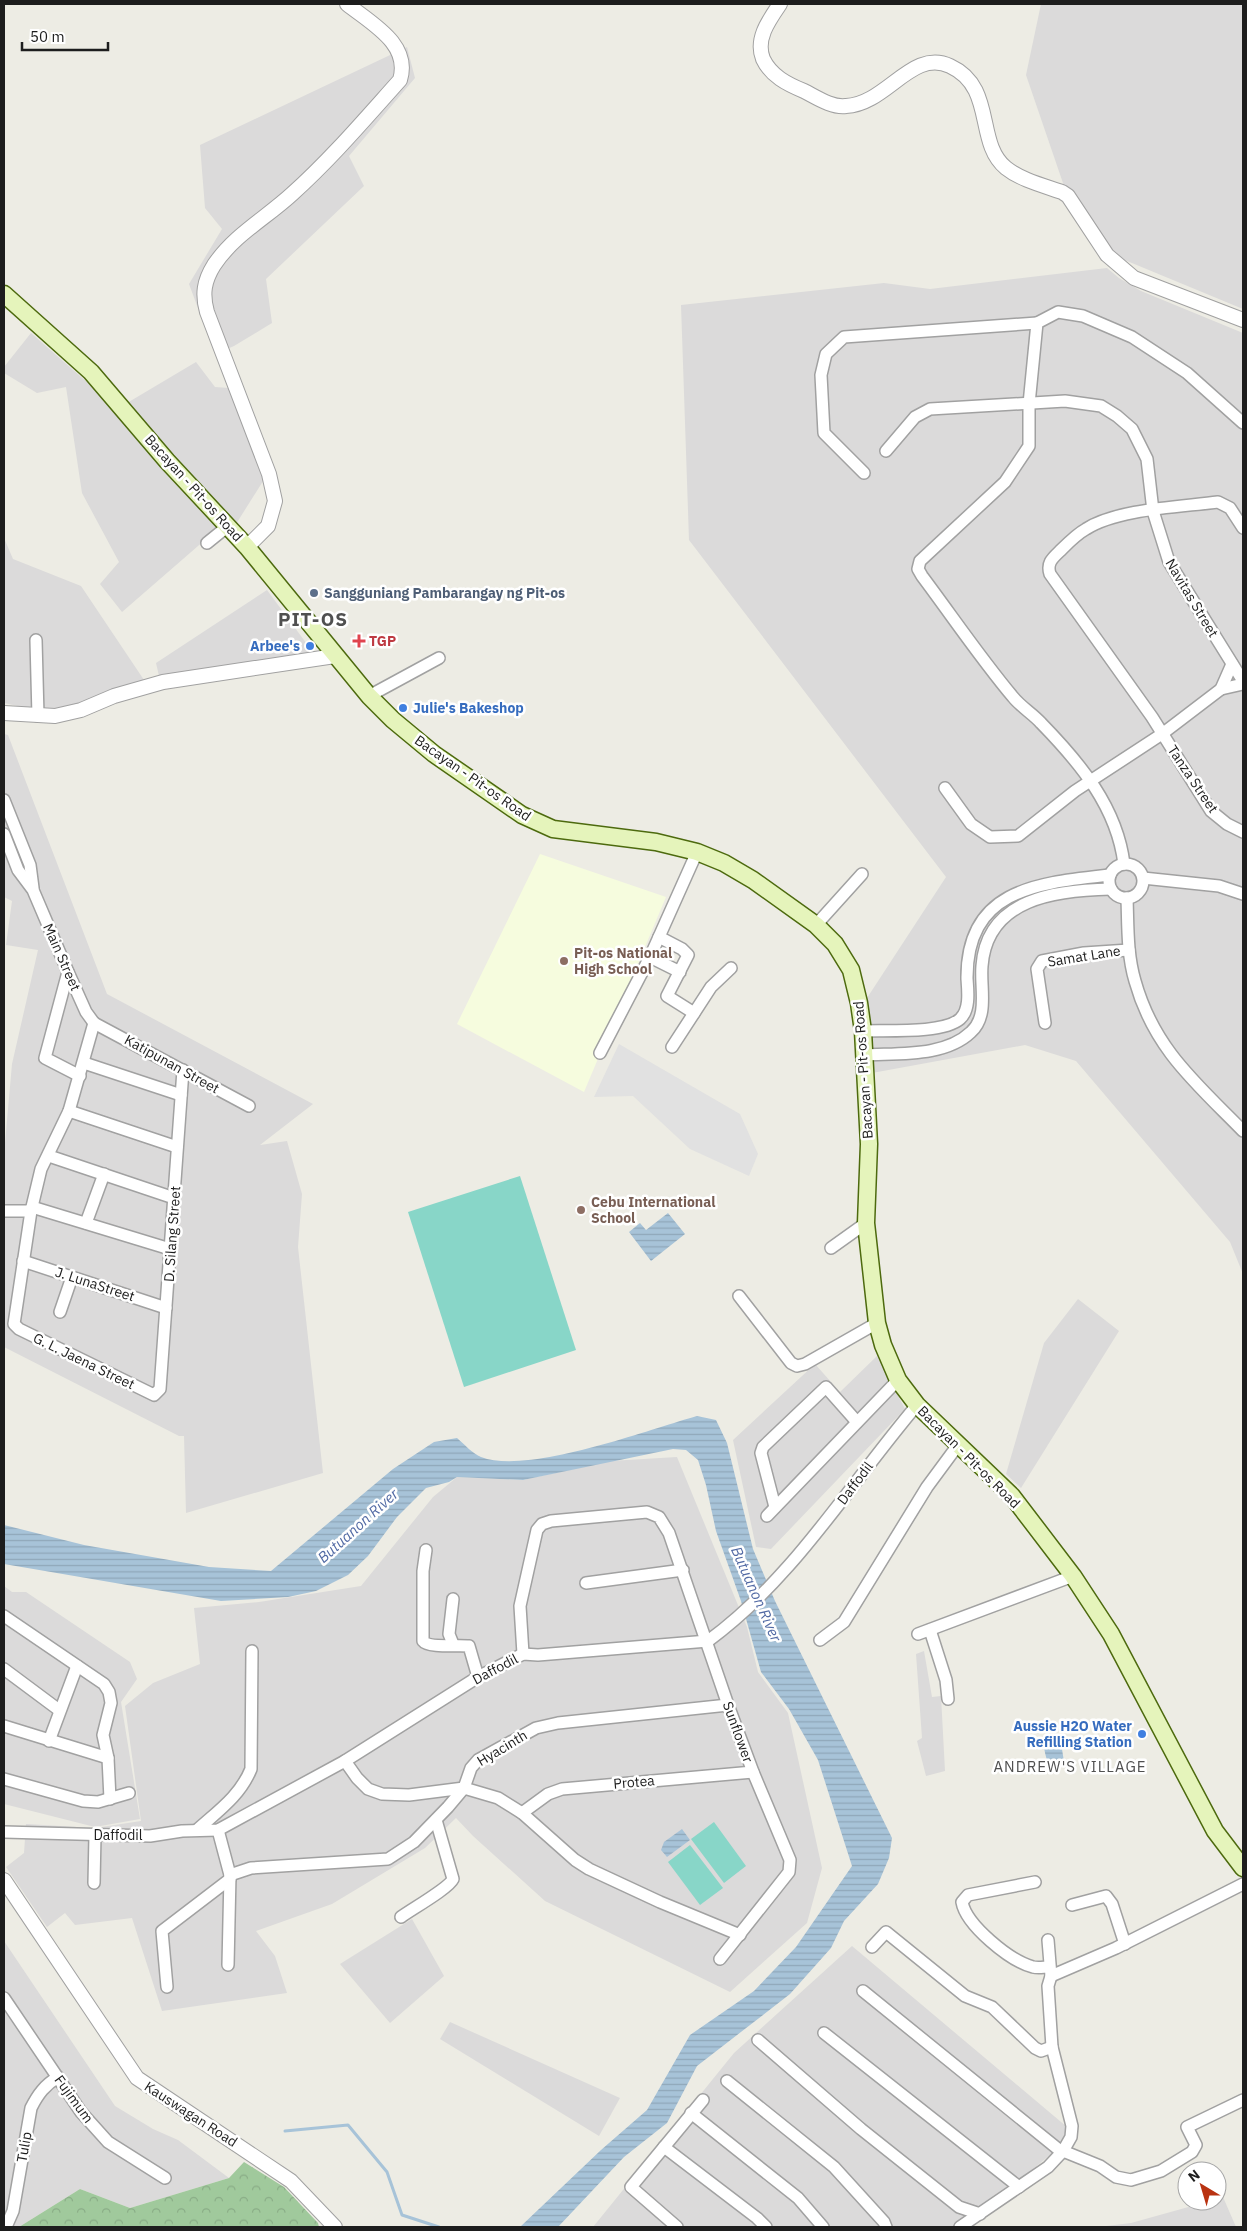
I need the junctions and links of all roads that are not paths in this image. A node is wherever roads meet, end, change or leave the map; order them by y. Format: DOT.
graph roads {
  1 [pos="347,4"];
  2 [pos="780,4"];
  3 [pos="4,294"];
  4 [pos="1243,320"];
  5 [pos="1037,323"];
  6 [pos="1029,404"];
  7 [pos="1243,423"];
  8 [pos="886,451"];
  9 [pos="864,473"];
  10 [pos="1153,511"];
  11 [pos="228,526"];
  12 [pos="1243,528"];
  13 [pos="206,543"];
  14 [pos="247,547"];
  15 [pos="36,640"];
  16 [pos="335,656"];
  17 [pos="439,658"];
  18 [pos="1232,664"];
  19 [pos="1243,682"];
  20 [pos="1221,689"];
  21 [pos="369,696"];
  22 [pos="4,712"];
  23 [pos="38,716"];
  24 [pos="1162,734"];
  25 [pos="1091,782"];
  26 [pos="945,788"];
  27 [pos="4,800"];
  28 [pos="1243,832"];
  29 [pos="4,834"];
  30 [pos="697,852"];
  31 [pos="1124,864"];
  32 [pos="862,874"];
  33 [pos="1110,875"];
  34 [pos="1143,878"];
  35 [pos="1042,884"];
  36 [pos="1111,889"];
  37 [pos="33,890"];
  38 [pos="1243,894"];
  39 [pos="1045,896"];
  40 [pos="1127,898"];
  41 [pos="816,925"];
  42 [pos="659,937"];
  43 [pos="1128,950"];
  44 [pos="650,957"];
  45 [pos="731,968"];
  46 [pos="68,972"];
  47 [pos="680,972"];
  48 [pos="694,1013"];
  49 [pos="94,1023"];
  50 [pos="1044,1023"];
  51 [pos="936,1028"];
  52 [pos="863,1031"];
  53 [pos="672,1047"];
  54 [pos="940,1049"];
  55 [pos="600,1053"];
  56 [pos="865,1055"];
  57 [pos="84,1063"];
  58 [pos="183,1070"];
  59 [pos="80,1076"];
  60 [pos="181,1095"];
  61 [pos="249,1106"];
  62 [pos="69,1112"];
  63 [pos="1243,1131"];
  64 [pos="177,1147"];
  65 [pos="49,1156"];
  66 [pos="104,1174"];
  67 [pos="174,1198"];
  68 [pos="32,1209"];
  69 [pos="4,1212"];
  70 [pos="86,1223"];
  71 [pos="866,1223"];
  72 [pos="831,1248"];
  73 [pos="170,1249"];
  74 [pos="23,1261"];
  75 [pos="72,1277"];
  76 [pos="739,1296"];
  77 [pos="166,1308"];
  78 [pos="60,1312"];
  79 [pos="877,1324"];
  80 [pos="898,1380"];
  81 [pos="154,1395"];
  82 [pos="917,1404"];
  83 [pos="857,1422"];
  84 [pos="958,1445"];
  85 [pos="775,1507"];
  86 [pos="767,1516"];
  87 [pos="426,1550"];
  88 [pos="684,1570"];
  89 [pos="1073,1576"];
  90 [pos="586,1583"];
  91 [pos="453,1599"];
  92 [pos="4,1616"];
  93 [pos="930,1630"];
  94 [pos="918,1634"];
  95 [pos="820,1640"];
  96 [pos="708,1641"];
  97 [pos="453,1644"];
  98 [pos="252,1651"];
  99 [pos="523,1654"];
  100 [pos="77,1666"];
  101 [pos="4,1669"];
  102 [pos="478,1676"];
  103 [pos="948,1699"];
  104 [pos="728,1705"];
  105 [pos="59,1710"];
  106 [pos="4,1726"];
  107 [pos="49,1741"];
  108 [pos="108,1758"];
  109 [pos="345,1761"];
  110 [pos="753,1772"];
  111 [pos="4,1779"];
  112 [pos="464,1788"];
  113 [pos="129,1793"];
  114 [pos="110,1799"];
  115 [pos="522,1813"];
  116 [pos="436,1820"];
  117 [pos="197,1830"];
  118 [pos="218,1830"];
  119 [pos="4,1832"];
  120 [pos="95,1836"];
  121 [pos="1243,1868"];
  122 [pos="230,1877"];
  123 [pos="4,1880"];
  124 [pos="1035,1882"];
  125 [pos="94,1883"];
  126 [pos="1243,1884"];
  127 [pos="1072,1905"];
  128 [pos="402,1917"];
  129 [pos="740,1935"];
  130 [pos="1048,1940"];
  131 [pos="1125,1944"];
  132 [pos="872,1947"];
  133 [pos="720,1959"];
  134 [pos="228,1965"];
  135 [pos="1050,1971"];
  136 [pos="167,1987"];
  137 [pos="863,1991"];
  138 [pos="4,1998"];
  139 [pos="824,2033"];
  140 [pos="758,2040"];
  141 [pos="1052,2047"];
  142 [pos="58,2076"];
  143 [pos="727,2081"];
  144 [pos="703,2100"];
  145 [pos="1243,2100"];
  146 [pos="691,2113"];
  147 [pos="664,2147"];
  148 [pos="1063,2151"];
  149 [pos="165,2178"];
  150 [pos="1019,2187"];
  151 [pos="980,2214"];
  152 [pos="6,2227"];
  153 [pos="335,2227"];
  154 [pos="677,2227"];
  155 [pos="766,2227"];
  156 [pos="823,2227"];
  157 [pos="886,2227"];
  158 [pos="960,2227"];
  1 -- 14 [label="street"];
  2 -- 4 [label="street"];
  3 -- 11 [label="main road, Bacayan - Pit-os Road"];
  5 -- 6 [label="street"];
  5 -- 7 [label="street"];
  5 -- 9 [label="street"];
  6 -- 8 [label="street, Navitas Street"];
  6 -- 10 [label="street, Navitas Street"];
  6 -- 25 [label="street"];
  10 -- 12 [label="street"];
  10 -- 18 [label="street, Navitas Street"];
  10 -- 24 [label="street, Tanza Street"];
  11 -- 13 [label="street"];
  11 -- 14 [label="main road, Bacayan - Pit-os Road"];
  14 -- 16 [label="main road, Bacayan - Pit-os Road"];
  15 -- 23 [label="street"];
  16 -- 21 [label="main road, Bacayan - Pit-os Road"];
  16 -- 23 [label="street"];
  17 -- 21 [label="street"];
  18 -- 19 [label="street, Navitas Street"];
  18 -- 20 [label="street"];
  19 -- 20 [label="street"];
  20 -- 24 [label="street"];
  21 -- 30 [label="main road, Bacayan - Pit-os Road"];
  22 -- 23 [label="street"];
  24 -- 25 [label="street"];
  24 -- 28 [label="street, Tanza Street"];
  25 -- 26 [label="street"];
  25 -- 31 [label="street"];
  27 -- 37 [label="street, Main Street"];
  29 -- 37 [label="street, Main Street"];
  30 -- 41 [label="main road, Bacayan - Pit-os Road"];
  30 -- 42 [label="street"];
  31 -- 33 [label="street"];
  31 -- 34 [label="street"];
  32 -- 41 [label="street"];
  33 -- 35 [label="street"];
  33 -- 36 [label="street"];
  34 -- 38 [label="street"];
  34 -- 40 [label="street"];
  35 -- 39 [label="street"];
  35 -- 51 [label="street"];
  36 -- 39 [label="street"];
  36 -- 40 [label="street"];
  37 -- 46 [label="street, Main Street"];
  39 -- 54 [label="street"];
  40 -- 43 [label="street"];
  41 -- 52 [label="main road, Bacayan - Pit-os Road"];
  42 -- 44 [label="street"];
  42 -- 47 [label="street"];
  43 -- 50 [label="street, Samat Lane"];
  43 -- 63 [label="street"];
  44 -- 47 [label="street"];
  44 -- 55 [label="street"];
  45 -- 48 [label="street"];
  46 -- 49 [label="street, Main Street"];
  46 -- 59 [label="street"];
  47 -- 48 [label="street"];
  48 -- 53 [label="street"];
  49 -- 57 [label="street"];
  49 -- 58 [label="street, Katipunan Street"];
  51 -- 52 [label="street"];
  51 -- 54 [label="street"];
  52 -- 56 [label="main road, Bacayan - Pit-os Road"];
  54 -- 56 [label="street"];
  56 -- 71 [label="main road, Bacayan - Pit-os Road"];
  57 -- 59 [label="street"];
  57 -- 60 [label="street"];
  58 -- 60 [label="street, D. Silang Street"];
  58 -- 61 [label="street, Katipunan Street"];
  59 -- 62 [label="street"];
  60 -- 64 [label="street, D. Silang Street"];
  62 -- 64 [label="street"];
  62 -- 65 [label="street"];
  64 -- 67 [label="street, D. Silang Street"];
  65 -- 66 [label="street"];
  65 -- 68 [label="street"];
  66 -- 67 [label="street"];
  66 -- 70 [label="street"];
  67 -- 73 [label="street, D. Silang Street"];
  68 -- 69 [label="street"];
  68 -- 70 [label="street"];
  68 -- 74 [label="street"];
  70 -- 73 [label="street"];
  71 -- 72 [label="street"];
  71 -- 79 [label="main road, Bacayan - Pit-os Road"];
  73 -- 77 [label="street, D. Silang Street"];
  74 -- 75 [label="street, J. LunaStreet"];
  74 -- 81 [label="street, G. L. Jaena Street"];
  75 -- 77 [label="street, J. LunaStreet"];
  75 -- 78 [label="street"];
  76 -- 79 [label="street"];
  77 -- 81 [label="street, D. Silang Street"];
  79 -- 80 [label="main road, Bacayan - Pit-os Road"];
  80 -- 82 [label="main road, Bacayan - Pit-os Road"];
  80 -- 83 [label="street"];
  82 -- 84 [label="main road, Bacayan - Pit-os Road"];
  82 -- 96 [label="street, Daffodil"];
  83 -- 85 [label="street"];
  83 -- 85 [label="street"];
  84 -- 89 [label="main road, Bacayan - Pit-os Road"];
  84 -- 95 [label="street"];
  85 -- 86 [label="street"];
  87 -- 97 [label="street"];
  88 -- 90 [label="street"];
  88 -- 96 [label="street, Sunflower"];
  88 -- 99 [label="street, Sunflower"];
  89 -- 93 [label="street"];
  89 -- 121 [label="main road, Bacayan - Pit-os Road"];
  91 -- 97 [label="street"];
  92 -- 100 [label="street"];
  93 -- 94 [label="street"];
  93 -- 103 [label="street"];
  96 -- 99 [label="street, Daffodil"];
  96 -- 104 [label="street, Sunflower"];
  97 -- 102 [label="street"];
  98 -- 117 [label="street"];
  99 -- 102 [label="street, Daffodil"];
  100 -- 105 [label="street"];
  100 -- 108 [label="street"];
  101 -- 105 [label="street"];
  102 -- 109 [label="street, Daffodil"];
  104 -- 110 [label="street, Sunflower"];
  104 -- 112 [label="street, Hyacinth"];
  105 -- 107 [label="street"];
  106 -- 107 [label="street"];
  107 -- 108 [label="street"];
  108 -- 114 [label="street"];
  109 -- 112 [label="street"];
  109 -- 118 [label="street, Daffodil"];
  110 -- 115 [label="street, Protea"];
  110 -- 129 [label="street, Sunflower"];
  111 -- 114 [label="street"];
  112 -- 115 [label="street"];
  112 -- 116 [label="street, Hyacinth"];
  113 -- 114 [label="street"];
  115 -- 129 [label="street"];
  116 -- 122 [label="street, Hyacinth"];
  116 -- 128 [label="street"];
  117 -- 118 [label="street, Daffodil"];
  117 -- 120 [label="street, Daffodil"];
  118 -- 122 [label="street"];
  119 -- 120 [label="street, Daffodil"];
  120 -- 125 [label="street"];
  122 -- 134 [label="street"];
  122 -- 136 [label="street, Hyacinth"];
  123 -- 153 [label="street, Kauswagan Road"];
  124 -- 135 [label="street"];
  126 -- 131 [label="street"];
  127 -- 131 [label="street"];
  129 -- 133 [label="street, Sunflower"];
  130 -- 135 [label="street"];
  131 -- 135 [label="street"];
  132 -- 141 [label="street"];
  135 -- 141 [label="street"];
  137 -- 148 [label="street"];
  138 -- 142 [label="street, Fujimum"];
  139 -- 150 [label="street"];
  140 -- 151 [label="street"];
  141 -- 148 [label="street"];
  142 -- 149 [label="street, Fujimum"];
  142 -- 152 [label="street, Tulip"];
  143 -- 157 [label="street"];
  144 -- 146 [label="street"];
  145 -- 148 [label="street"];
  146 -- 147 [label="street"];
  146 -- 156 [label="street"];
  147 -- 154 [label="street"];
  147 -- 155 [label="street"];
  148 -- 150 [label="street"];
  150 -- 151 [label="street"];
  151 -- 158 [label="street"];
}
